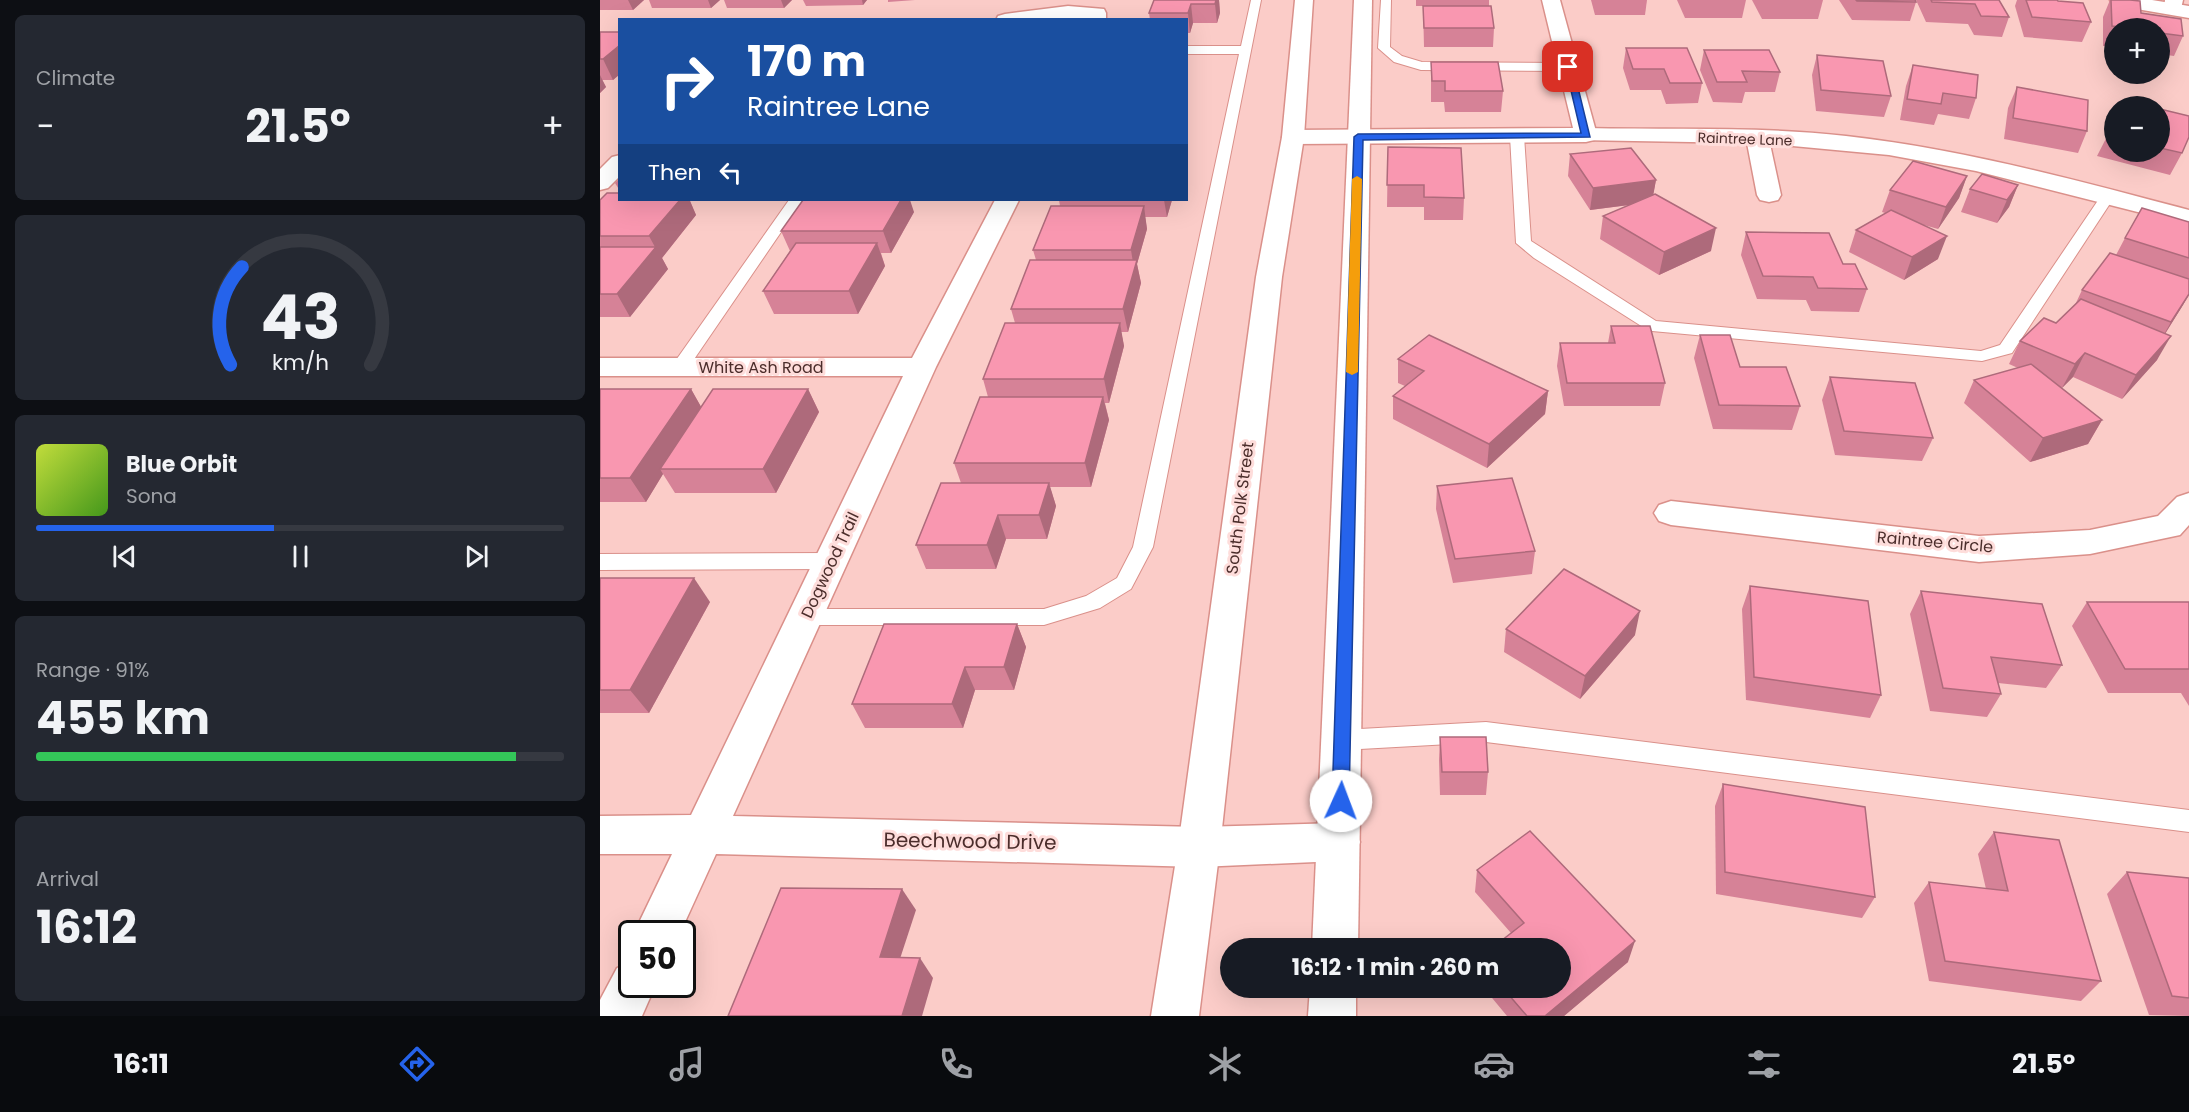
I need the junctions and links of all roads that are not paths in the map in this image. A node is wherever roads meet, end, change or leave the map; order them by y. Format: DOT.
graph roads {
  1 [pos="1256,0"];
  2 [pos="1304,0"];
  3 [pos="1364,0"];
  4 [pos="1386,0"];
  5 [pos="1551,0"];
  6 [pos="2119,0"];
  7 [pos="2179,7"];
  8 [pos="1021,18"];
  9 [pos="1096,18"];
  10 [pos="1246,50"];
  11 [pos="1188,51"];
  12 [pos="1568,67"];
  13 [pos="1586,135"];
  14 [pos="1517,136"];
  15 [pos="1293,137"];
  16 [pos="1358,137"];
  17 [pos="1757,138"];
  18 [pos="618,164"];
  19 [pos="600,183"];
  20 [pos="1769,195"];
  21 [pos="2108,196"];
  22 [pos="795,201"];
  23 [pos="1006,201"];
  24 [pos="2189,218"];
  25 [pos="600,367"];
  26 [pos="680,367"];
  27 [pos="922,367"];
  28 [pos="2189,505"];
  29 [pos="1671,513"];
  30 [pos="831,561"];
  31 [pos="600,562"];
  32 [pos="805,617"];
  33 [pos="1342,740"];
  34 [pos="2189,821"];
  35 [pos="600,834"];
  36 [pos="704,834"];
  37 [pos="1339,842"];
  38 [pos="1199,847"];
  39 [pos="663,920"];
  40 [pos="1335,938"];
  41 [pos="626,998"];
  42 [pos="1333,998"];
  43 [pos="617,1016"];
  44 [pos="1175,1016"];
  45 [pos="1332,1016"];
  1 -- 10 [label="lane"];
  2 -- 15 [label="street, South Polk Street"];
  3 -- 16 [label="street"];
  4 -- 12 [label="lane"];
  5 -- 12 [label="street"];
  6 -- 7 [label="street"];
  8 -- 9 [label="street"];
  10 -- 11 [label="lane"];
  10 -- 32 [label="lane"];
  12 -- 13 [label="street"];
  13 -- 14 [label="street, Raintree Lane"];
  13 -- 17 [label="street, Raintree Lane"];
  14 -- 16 [label="street, Raintree Lane"];
  14 -- 21 [label="lane"];
  15 -- 16 [label="street, Raintree Lane"];
  15 -- 38 [label="street, South Polk Street"];
  16 -- 33 [label="street"];
  17 -- 20 [label="street"];
  17 -- 21 [label="street, Raintree Lane"];
  18 -- 19 [label="street"];
  21 -- 24 [label="street, Raintree Lane"];
  22 -- 26 [label="lane"];
  23 -- 27 [label="street, Dogwood Trail"];
  25 -- 26 [label="street, White Ash Road"];
  26 -- 27 [label="street, White Ash Road"];
  27 -- 30 [label="street, Dogwood Trail"];
  28 -- 29 [label="street, Raintree Circle"];
  30 -- 31 [label="lane"];
  30 -- 32 [label="street, Dogwood Trail"];
  32 -- 36 [label="street, Dogwood Trail"];
  33 -- 34 [label="lane"];
  33 -- 37 [label="street"];
  35 -- 36 [label="street, Beechwood Drive"];
  36 -- 38 [label="street, Beechwood Drive"];
  36 -- 39 [label="street, Dogwood Trail"];
  37 -- 38 [label="street, Beechwood Drive"];
  37 -- 40 [label="street"];
  38 -- 44 [label="street, South Polk Street"];
  41 -- 43 [label="street"];
  42 -- 45 [label="street"];
}
